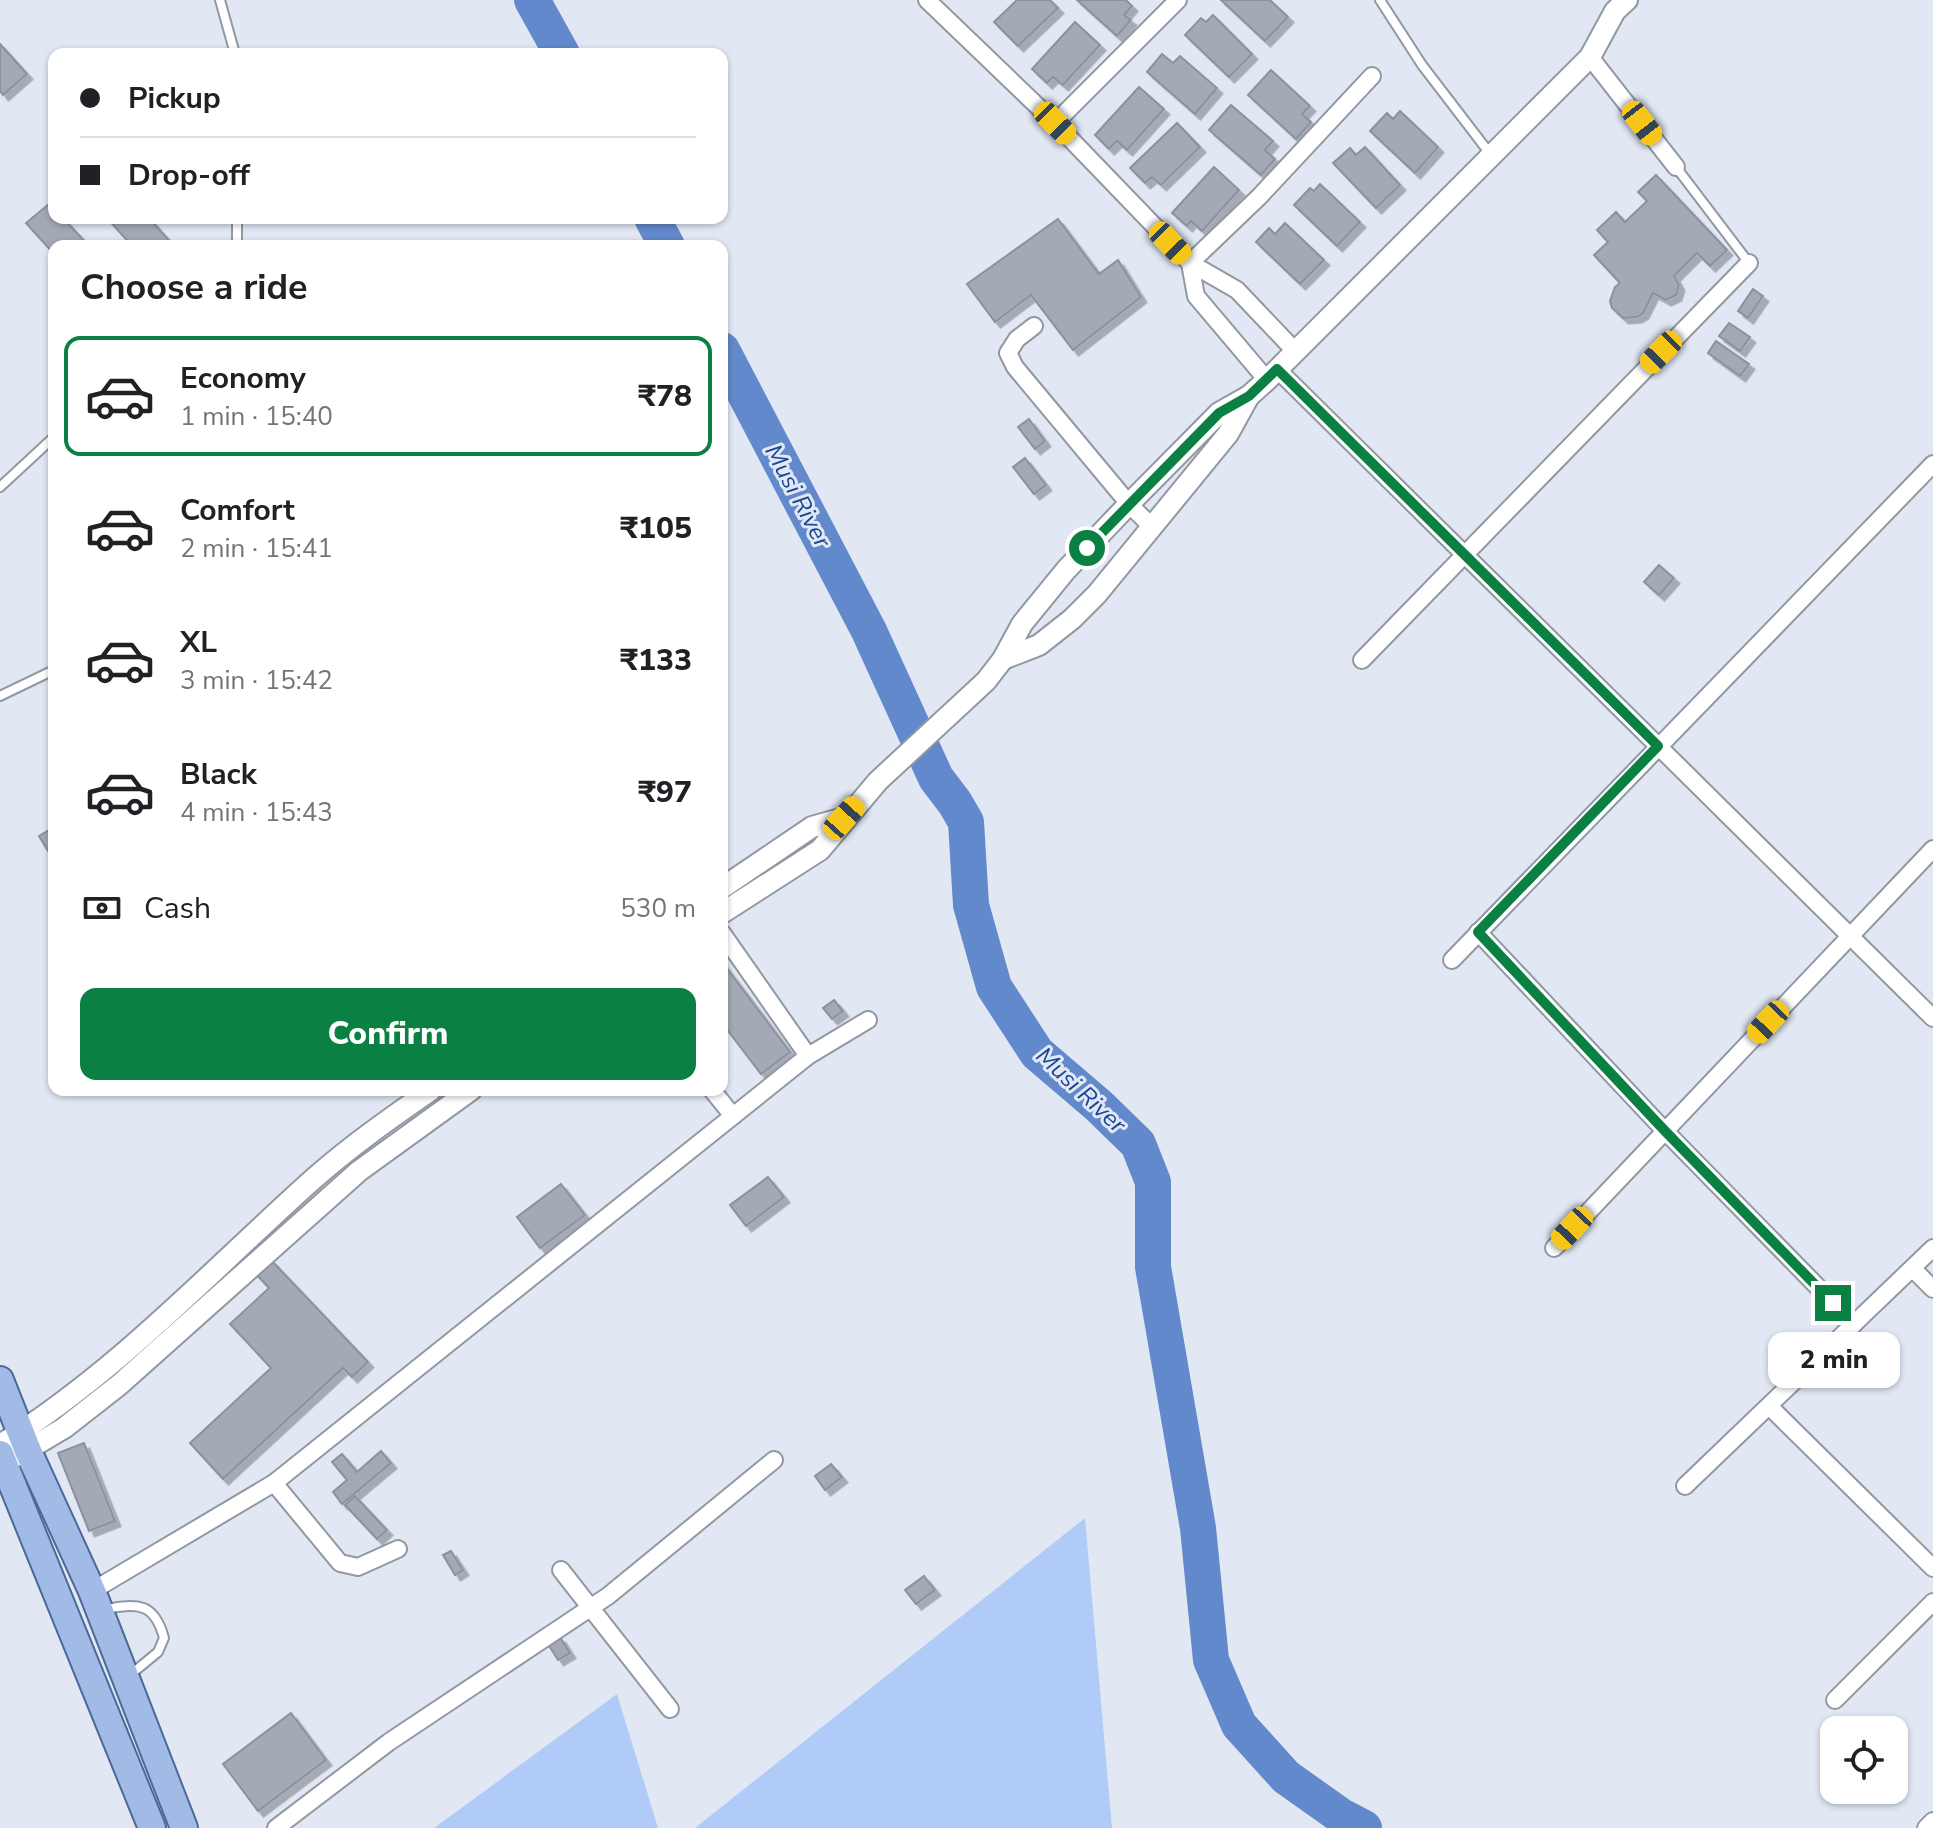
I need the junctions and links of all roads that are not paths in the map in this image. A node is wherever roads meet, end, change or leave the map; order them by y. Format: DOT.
graph roads {
  1 [pos="220,0"];
  2 [pos="927,0"];
  3 [pos="1178,0"];
  4 [pos="1380,0"];
  5 [pos="1627,0"];
  6 [pos="233,48"];
  7 [pos="1590,57"];
  8 [pos="1372,76"];
  9 [pos="1055,123"];
  10 [pos="1491,155"];
  11 [pos="1676,167"];
  12 [pos="1190,263"];
  13 [pos="1749,263"];
  14 [pos="1034,326"];
  15 [pos="1295,351"];
  16 [pos="1272,374"];
  17 [pos="1249,396"];
  18 [pos="48,443"];
  19 [pos="1933,464"];
  20 [pos="0,487"];
  21 [pos="1129,504"];
  22 [pos="1153,528"];
  23 [pos="1464,554"];
  24 [pos="1003,659"];
  25 [pos="1362,660"];
  26 [pos="48,673"];
  27 [pos="0,696"];
  28 [pos="1658,746"];
  29 [pos="844,818"];
  30 [pos="1933,849"];
  31 [pos="728,884"];
  32 [pos="728,909"];
  33 [pos="1478,932"];
  34 [pos="1850,936"];
  35 [pos="728,942"];
  36 [pos="1452,960"];
  37 [pos="1933,1018"];
  38 [pos="868,1020"];
  39 [pos="808,1056"];
  40 [pos="422,1096"];
  41 [pos="461,1096"];
  42 [pos="717,1096"];
  43 [pos="733,1116"];
  44 [pos="1665,1131"];
  45 [pos="342,1156"];
  46 [pos="354,1175"];
  47 [pos="255,1234"];
  48 [pos="1554,1248"];
  49 [pos="1933,1248"];
  50 [pos="270,1250"];
  51 [pos="1913,1269"];
  52 [pos="1933,1289"];
  53 [pos="1854,1324"];
  54 [pos="119,1356"];
  55 [pos="132,1374"];
  56 [pos="0,1380"];
  57 [pos="1770,1407"];
  58 [pos="10,1449"];
  59 [pos="774,1460"];
  60 [pos="274,1483"];
  61 [pos="1685,1486"];
  62 [pos="398,1549"];
  63 [pos="1933,1568"];
  64 [pos="561,1570"];
  65 [pos="96,1600"];
  66 [pos="1933,1602"];
  67 [pos="589,1607"];
  68 [pos="126,1679"];
  69 [pos="1835,1700"];
  70 [pos="670,1709"];
  71 [pos="1933,1821"];
  72 [pos="152,1828"];
  73 [pos="184,1828"];
  74 [pos="276,1828"];
  75 [pos="1926,1828"];
  1 -- 6 [label="lane"];
  2 -- 9 [label="street"];
  3 -- 9 [label="street"];
  4 -- 10 [label="lane"];
  5 -- 7 [label="street"];
  7 -- 10 [label="street"];
  7 -- 11 [label="street"];
  8 -- 12 [label="street"];
  9 -- 12 [label="street"];
  10 -- 15 [label="street"];
  11 -- 13 [label="lane"];
  12 -- 15 [label="street"];
  12 -- 16 [label="street"];
  13 -- 23 [label="street"];
  14 -- 21 [label="street"];
  15 -- 16 [label="street"];
  16 -- 17 [label="street"];
  16 -- 23 [label="street"];
  17 -- 21 [label="street"];
  17 -- 22 [label="street"];
  18 -- 20 [label="lane"];
  19 -- 28 [label="street"];
  21 -- 22 [label="street"];
  21 -- 24 [label="street"];
  22 -- 24 [label="street"];
  23 -- 25 [label="street"];
  23 -- 28 [label="street"];
  24 -- 29 [label="street"];
  26 -- 27 [label="lane"];
  28 -- 33 [label="street"];
  28 -- 34 [label="street"];
  29 -- 31 [label="street"];
  29 -- 32 [label="street"];
  30 -- 34 [label="street"];
  33 -- 36 [label="street"];
  33 -- 44 [label="street"];
  34 -- 37 [label="street"];
  34 -- 44 [label="street"];
  35 -- 39 [label="street"];
  38 -- 39 [label="street"];
  39 -- 43 [label="street"];
  40 -- 45 [label="street"];
  41 -- 46 [label="street"];
  42 -- 43 [label="street"];
  43 -- 60 [label="street"];
  44 -- 48 [label="street"];
  44 -- 53 [label="street"];
  45 -- 46 [label="street"];
  45 -- 47 [label="street"];
  46 -- 50 [label="street"];
  47 -- 50 [label="street"];
  47 -- 54 [label="street"];
  49 -- 51 [label="street"];
  50 -- 55 [label="street"];
  51 -- 52 [label="street"];
  51 -- 53 [label="street"];
  53 -- 57 [label="street"];
  54 -- 55 [label="street"];
  54 -- 58 [label="street"];
  55 -- 58 [label="street"];
  56 -- 58 [label="main road"];
  57 -- 61 [label="street"];
  57 -- 63 [label="street"];
  58 -- 65 [label="main road"];
  58 -- 72 [label="main road"];
  59 -- 67 [label="street"];
  60 -- 62 [label="street"];
  60 -- 65 [label="street"];
  64 -- 67 [label="street"];
  65 -- 68 [label="main road"];
  65 -- 68 [label="lane"];
  66 -- 69 [label="street"];
  67 -- 70 [label="street"];
  67 -- 74 [label="street"];
  68 -- 73 [label="main road"];
  71 -- 75 [label="street"];
}
